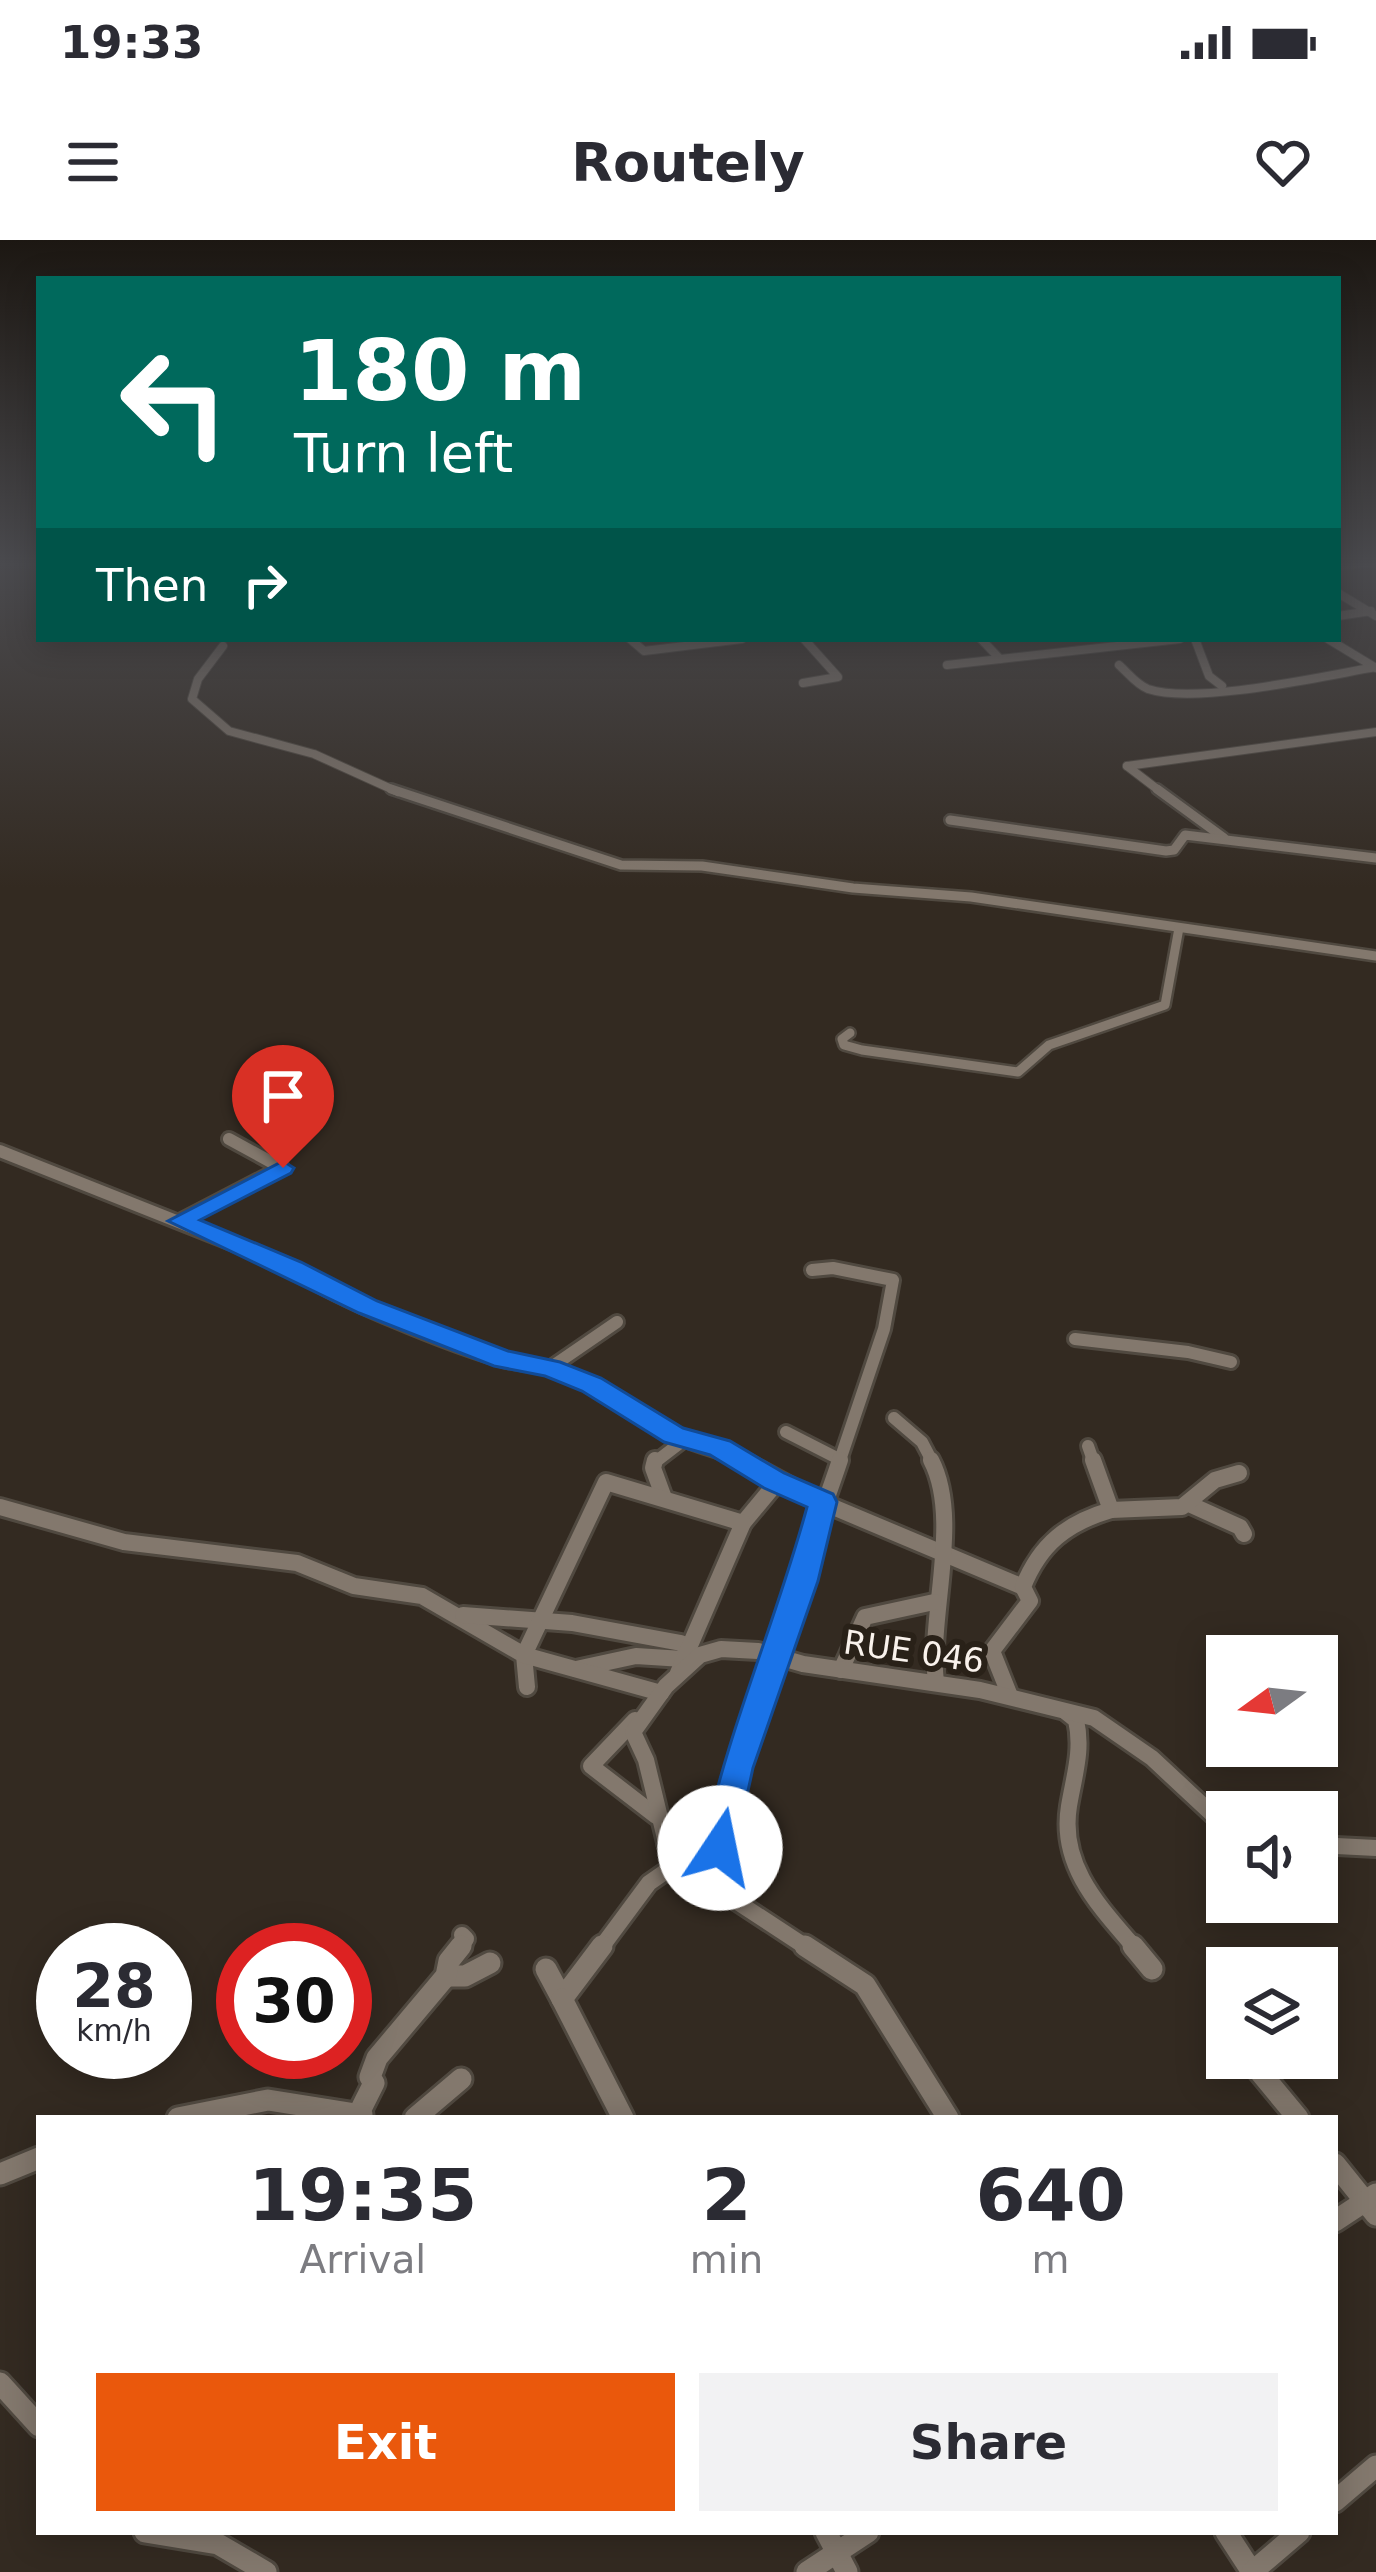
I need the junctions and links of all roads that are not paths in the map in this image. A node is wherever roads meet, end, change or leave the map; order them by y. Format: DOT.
graph roads {
  1 [pos="204,671"];
  2 [pos="832,671"];
  3 [pos="1125,671"];
  4 [pos="1207,671"];
  5 [pos="1354,671"];
  6 [pos="803,683"];
  7 [pos="1227,687"];
  8 [pos="1376,732"];
  9 [pos="950,820"];
  10 [pos="1226,839"];
  11 [pos="1376,858"];
  12 [pos="1179,928"];
  13 [pos="1376,956"];
  14 [pos="850,1033"];
  15 [pos="229,1139"];
  16 [pos="0,1151"];
  17 [pos="180,1221"];
  18 [pos="812,1270"];
  19 [pos="617,1322"];
  20 [pos="1076,1339"];
  21 [pos="1232,1363"];
  22 [pos="550,1368"];
  23 [pos="894,1418"];
  24 [pos="786,1432"];
  25 [pos="684,1440"];
  26 [pos="1088,1446"];
  27 [pos="837,1458"];
  28 [pos="1239,1473"];
  29 [pos="778,1481"];
  30 [pos="664,1498"];
  31 [pos="823,1502"];
  32 [pos="1189,1504"];
  33 [pos="0,1507"];
  34 [pos="1111,1510"];
  35 [pos="743,1523"];
  36 [pos="1244,1534"];
  37 [pos="942,1555"];
  38 [pos="1023,1587"];
  39 [pos="934,1602"];
  40 [pos="458,1615"];
  41 [pos="539,1622"];
  42 [pos="685,1654"];
  43 [pos="778,1654"];
  44 [pos="524,1655"];
  45 [pos="569,1670"];
  46 [pos="841,1670"];
  47 [pos="676,1678"];
  48 [pos="936,1683"];
  49 [pos="527,1687"];
  50 [pos="661,1693"];
  51 [pos="1010,1696"];
  52 [pos="1062,1708"];
  53 [pos="640,1714"];
  54 [pos="1206,1808"];
  55 [pos="656,1816"];
  56 [pos="666,1843"];
  57 [pos="1338,1846"];
  58 [pos="1376,1848"];
  59 [pos="716,1888"];
  60 [pos="462,1935"];
  61 [pos="490,1963"];
  62 [pos="1152,1969"];
  63 [pos="446,1976"];
  64 [pos="460,2079"];
  65 [pos="1266,2079"];
  66 [pos="193,2115"];
  67 [pos="362,2115"];
  68 [pos="419,2115"];
  69 [pos="622,2115"];
  70 [pos="946,2115"];
  71 [pos="1296,2115"];
  72 [pos="36,2159"];
  73 [pos="1338,2167"];
  74 [pos="0,2174"];
  75 [pos="1372,2203"];
  76 [pos="1338,2220"];
  77 [pos="4,2396"];
  78 [pos="36,2423"];
  79 [pos="1376,2466"];
  80 [pos="1338,2498"];
  81 [pos="163,2535"];
  82 [pos="863,2535"];
  83 [pos="1228,2535"];
  84 [pos="1295,2535"];
  85 [pos="837,2552"];
  86 [pos="266,2572"];
  87 [pos="807,2572"];
  88 [pos="1252,2572"];
  1 -- 12 [label="street"];
  2 -- 6 [label="street"];
  3 -- 7 [label="street"];
  4 -- 7 [label="street"];
  5 -- 7 [label="street"];
  8 -- 10 [label="street"];
  9 -- 10 [label="street"];
  10 -- 11 [label="street"];
  12 -- 13 [label="street"];
  12 -- 14 [label="street"];
  15 -- 17 [label="street"];
  16 -- 17 [label="street"];
  17 -- 22 [label="street"];
  18 -- 27 [label="street"];
  19 -- 22 [label="street"];
  20 -- 21 [label="street"];
  22 -- 25 [label="street"];
  23 -- 37 [label="street"];
  24 -- 27 [label="street"];
  25 -- 29 [label="street"];
  25 -- 30 [label="street"];
  26 -- 34 [label="street"];
  27 -- 31 [label="street"];
  28 -- 32 [label="street"];
  29 -- 31 [label="street"];
  29 -- 35 [label="street"];
  30 -- 35 [label="street"];
  30 -- 41 [label="street"];
  31 -- 37 [label="street"];
  31 -- 43 [label="street"];
  32 -- 34 [label="street"];
  32 -- 36 [label="street"];
  33 -- 40 [label="street"];
  34 -- 38 [label="street"];
  35 -- 42 [label="street"];
  37 -- 38 [label="street"];
  37 -- 39 [label="street"];
  38 -- 51 [label="street"];
  39 -- 46 [label="street"];
  39 -- 48 [label="street"];
  40 -- 41 [label="street"];
  40 -- 44 [label="street"];
  41 -- 42 [label="street"];
  41 -- 44 [label="street"];
  42 -- 45 [label="street"];
  42 -- 47 [label="street"];
  43 -- 46 [label="street, RUE 046"];
  43 -- 47 [label="street, RUE 046"];
  43 -- 59 [label="street"];
  44 -- 45 [label="street"];
  44 -- 49 [label="street"];
  45 -- 50 [label="street"];
  46 -- 48 [label="street, RUE 046"];
  47 -- 50 [label="street, RUE 046"];
  48 -- 51 [label="street, RUE 046"];
  50 -- 53 [label="street, RUE 046"];
  51 -- 52 [label="street, RUE 046"];
  52 -- 54 [label="street, RUE 046"];
  52 -- 62 [label="street"];
  53 -- 55 [label="street"];
  53 -- 55 [label="street, RUE 046"];
  55 -- 56 [label="street"];
  56 -- 59 [label="street"];
  56 -- 69 [label="street"];
  57 -- 58 [label="street"];
  59 -- 70 [label="street"];
  60 -- 63 [label="street"];
  61 -- 63 [label="street"];
  63 -- 67 [label="street"];
  64 -- 68 [label="street"];
  65 -- 71 [label="street"];
  66 -- 67 [label="street"];
  72 -- 74 [label="street"];
  73 -- 75 [label="street"];
  75 -- 76 [label="street"];
  77 -- 78 [label="street"];
  79 -- 80 [label="street"];
  81 -- 86 [label="street"];
  82 -- 85 [label="street"];
  83 -- 88 [label="street"];
  84 -- 88 [label="street"];
  85 -- 87 [label="street"];
}
